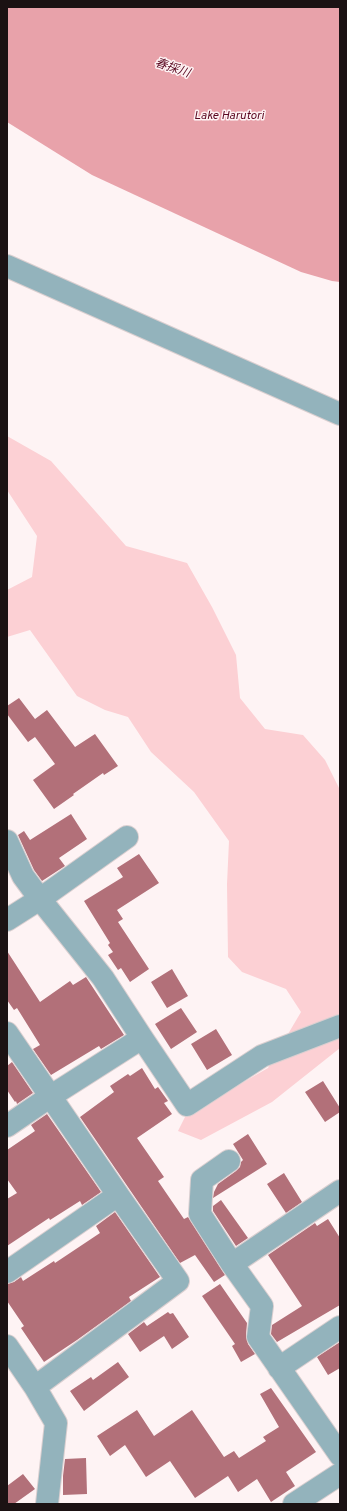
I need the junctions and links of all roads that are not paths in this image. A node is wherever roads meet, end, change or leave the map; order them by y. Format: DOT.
graph roads {
  1 [pos="7,266"];
  2 [pos="340,414"];
  3 [pos="127,837"];
  4 [pos="7,841"];
  5 [pos="40,899"];
  6 [pos="7,920"];
  7 [pos="340,1026"];
  8 [pos="7,1033"];
  9 [pos="142,1038"];
  10 [pos="51,1096"];
  11 [pos="7,1126"];
  12 [pos="228,1161"];
  13 [pos="340,1191"];
  14 [pos="118,1195"];
  15 [pos="232,1264"];
  16 [pos="7,1272"];
  17 [pos="340,1327"];
  18 [pos="10,1354"];
  19 [pos="279,1368"];
  20 [pos="35,1387"];
  21 [pos="340,1455"];
  22 [pos="340,1474"];
  23 [pos="47,1504"];
  24 [pos="294,1504"];
  1 -- 2 [label="street"];
  3 -- 5 [label="street"];
  4 -- 5 [label="street"];
  5 -- 6 [label="street"];
  5 -- 9 [label="street"];
  7 -- 9 [label="street"];
  8 -- 10 [label="street"];
  9 -- 10 [label="street"];
  10 -- 11 [label="street"];
  10 -- 14 [label="street"];
  12 -- 15 [label="street"];
  13 -- 15 [label="street"];
  14 -- 16 [label="street"];
  14 -- 20 [label="street"];
  15 -- 19 [label="street"];
  17 -- 19 [label="street"];
  18 -- 20 [label="street"];
  19 -- 21 [label="street"];
  20 -- 23 [label="street"];
  22 -- 24 [label="street"];
}
